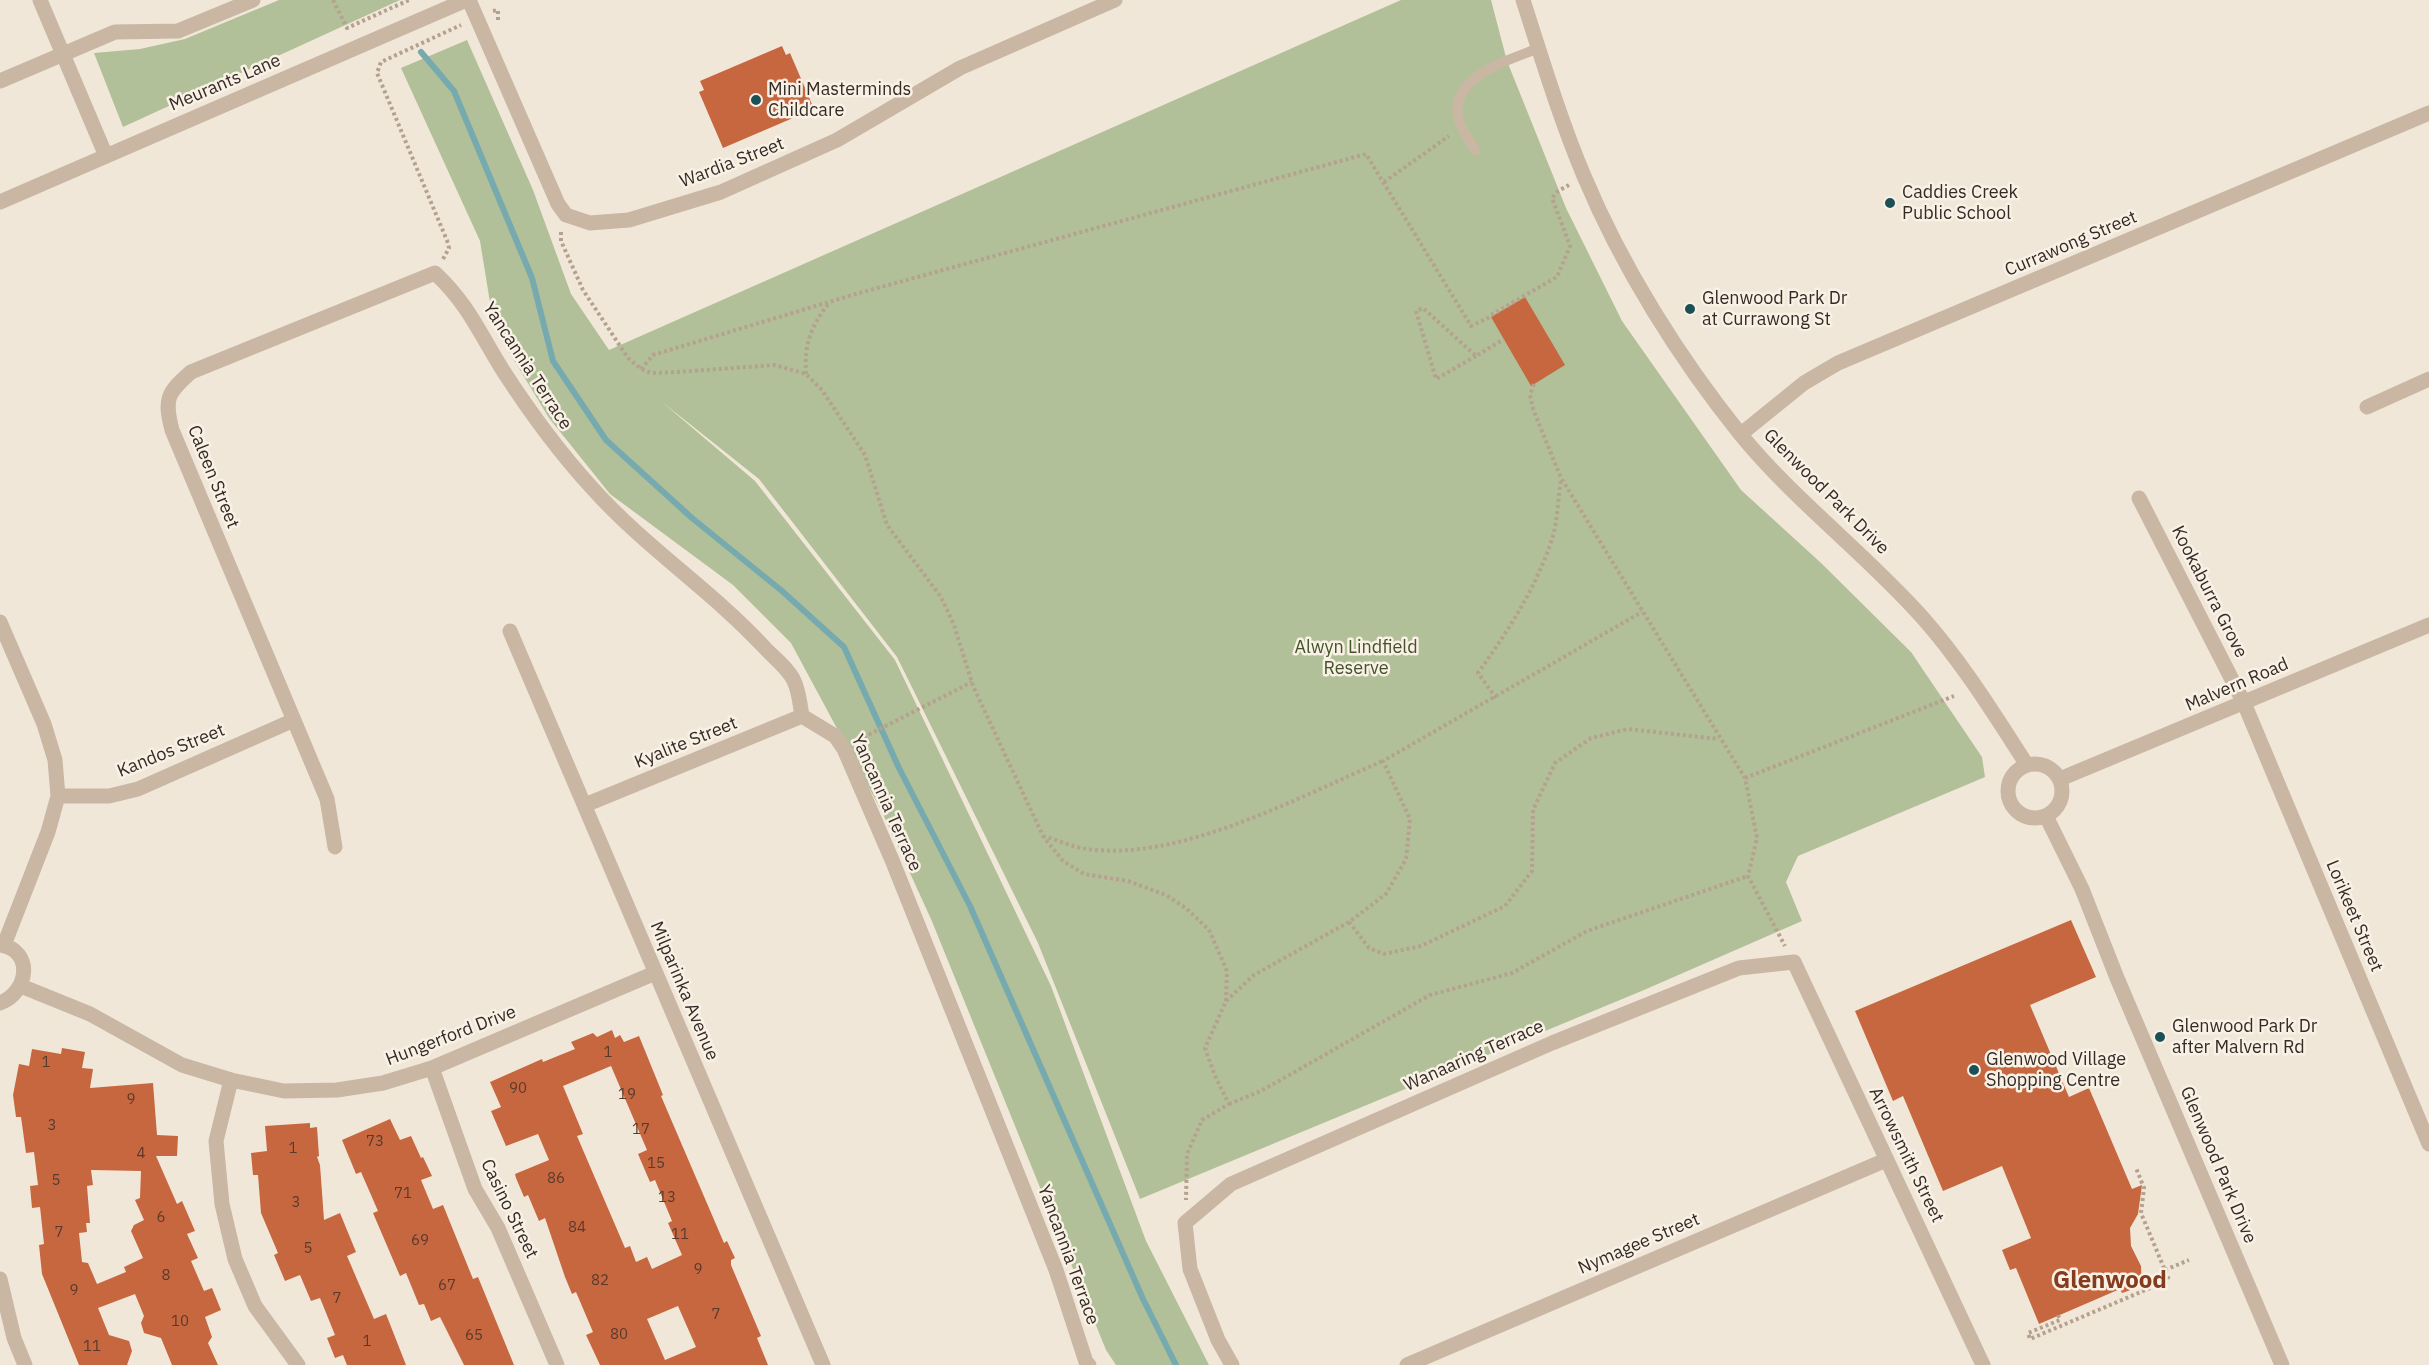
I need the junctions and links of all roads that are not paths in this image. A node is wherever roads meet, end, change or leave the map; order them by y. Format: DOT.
graph roads {
  1 [pos="40,0"];
  2 [pos="253,0"];
  3 [pos="467,0"];
  4 [pos="1115,0"];
  5 [pos="1522,0"];
  6 [pos="1539,48"];
  7 [pos="63,54"];
  8 [pos="0,81"];
  9 [pos="2429,113"];
  10 [pos="1475,150"];
  11 [pos="106,156"];
  12 [pos="0,202"];
  13 [pos="435,273"];
  14 [pos="2429,379"];
  15 [pos="2367,407"];
  16 [pos="1741,434"];
  17 [pos="2139,498"];
  18 [pos="0,622"];
  19 [pos="2429,625"];
  20 [pos="510,631"];
  21 [pos="2244,703"];
  22 [pos="802,716"];
  23 [pos="294,720"];
  24 [pos="2026,765"];
  25 [pos="2060,779"];
  26 [pos="58,796"];
  27 [pos="585,805"];
  28 [pos="2046,816"];
  29 [pos="334,847"];
  30 [pos="2,945"];
  31 [pos="1794,962"];
  32 [pos="655,973"];
  33 [pos="21,986"];
  34 [pos="0,1003"];
  35 [pos="432,1068"];
  36 [pos="231,1080"];
  37 [pos="2429,1144"];
  38 [pos="1886,1160"];
  39 [pos="0,1279"];
  40 [pos="7,1341"];
  41 [pos="1085,1364"];
  42 [pos="25,1365"];
  43 [pos="298,1365"];
  44 [pos="557,1365"];
  45 [pos="823,1365"];
  46 [pos="1232,1365"];
  47 [pos="1407,1365"];
  48 [pos="1983,1365"];
  49 [pos="2282,1365"];
  1 -- 7 [label="street"];
  2 -- 7 [label="street"];
  3 -- 4 [label="street, Wardia Street"];
  3 -- 11 [label="street, Meurants Lane"];
  5 -- 6 [label="street, Glenwood Park Drive"];
  6 -- 10 [label="lane"];
  6 -- 16 [label="street, Glenwood Park Drive"];
  7 -- 8 [label="street"];
  7 -- 11 [label="street"];
  9 -- 16 [label="street, Currawong Street"];
  11 -- 12 [label="street, Meurants Lane"];
  13 -- 22 [label="street, Yancannia Terrace"];
  13 -- 23 [label="street, Caleen Street"];
  14 -- 15 [label="street"];
  16 -- 24 [label="street, Glenwood Park Drive"];
  17 -- 21 [label="street, Kookaburra Grove"];
  18 -- 26 [label="street"];
  19 -- 21 [label="street, Malvern Road"];
  20 -- 27 [label="street, Milparinka Avenue"];
  21 -- 25 [label="street, Malvern Road"];
  21 -- 37 [label="street, Lorikeet Street"];
  22 -- 27 [label="street, Kyalite Street"];
  22 -- 41 [label="street, Yancannia Terrace"];
  23 -- 26 [label="street, Kandos Street"];
  23 -- 29 [label="street, Caleen Street"];
  24 -- 25 [label="street"];
  24 -- 28 [label="street"];
  25 -- 28 [label="street"];
  26 -- 30 [label="street"];
  27 -- 32 [label="street, Milparinka Avenue"];
  28 -- 49 [label="street, Glenwood Park Drive"];
  30 -- 33 [label="street"];
  31 -- 38 [label="street, Arrowsmith Street"];
  31 -- 46 [label="street, Wanaaring Terrace"];
  32 -- 35 [label="street, Hungerford Drive"];
  32 -- 45 [label="street, Milparinka Avenue"];
  33 -- 34 [label="street"];
  33 -- 36 [label="street, Hungerford Drive"];
  35 -- 36 [label="street, Hungerford Drive"];
  35 -- 44 [label="street, Casino Street"];
  36 -- 43 [label="street"];
  38 -- 47 [label="street, Nymagee Street"];
  38 -- 48 [label="street, Arrowsmith Street"];
  39 -- 40 [label="street"];
  40 -- 42 [label="street"];
}
